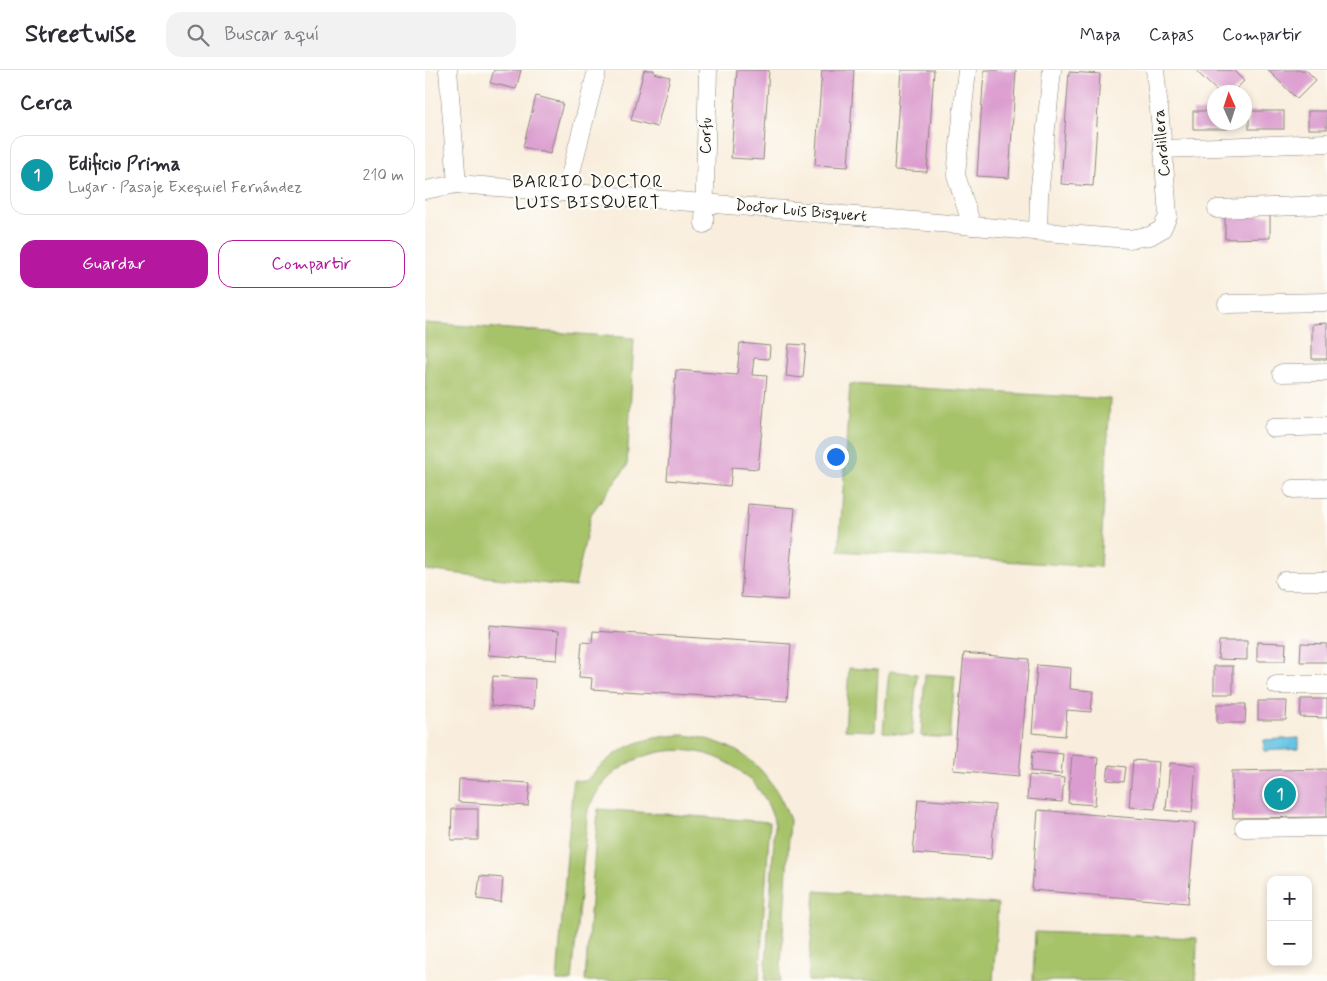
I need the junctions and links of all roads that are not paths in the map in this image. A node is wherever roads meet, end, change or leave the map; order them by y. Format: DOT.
graph roads {
  1 [pos="448,70"];
  2 [pos="597,70"];
  3 [pos="707,70"];
  4 [pos="967,70"];
  5 [pos="1052,70"];
  6 [pos="1155,70"];
  7 [pos="1327,143"];
  8 [pos="1163,149"];
  9 [pos="457,184"];
  10 [pos="425,190"];
  11 [pos="566,192"];
  12 [pos="704,203"];
  13 [pos="1327,204"];
  14 [pos="1217,210"];
  15 [pos="1168,216"];
  16 [pos="704,224"];
  17 [pos="971,226"];
  18 [pos="1038,232"];
  19 [pos="1327,302"];
  20 [pos="1227,304"];
  21 [pos="1327,372"];
  22 [pos="1282,373"];
  23 [pos="1327,426"];
  24 [pos="1273,428"];
  25 [pos="1327,488"];
  26 [pos="1293,490"];
  27 [pos="1327,580"];
  28 [pos="1284,581"];
  29 [pos="1277,685"];
  30 [pos="1327,685"];
  31 [pos="1327,827"];
  32 [pos="1243,828"];
  1 -- 9 [label="street"];
  2 -- 11 [label="street"];
  3 -- 12 [label="street, Corfu"];
  4 -- 17 [label="street"];
  5 -- 18 [label="street"];
  6 -- 8 [label="street, Cordillera"];
  7 -- 8 [label="street"];
  8 -- 15 [label="street, Cordillera"];
  9 -- 10 [label="street, Doctor Luis Bisquert"];
  9 -- 11 [label="street, Doctor Luis Bisquert"];
  11 -- 12 [label="street, Doctor Luis Bisquert"];
  12 -- 16 [label="street, Corfu"];
  12 -- 17 [label="street, Doctor Luis Bisquert"];
  13 -- 14 [label="street"];
  15 -- 18 [label="street, Doctor Luis Bisquert"];
  17 -- 18 [label="street, Doctor Luis Bisquert"];
  19 -- 20 [label="street"];
  21 -- 22 [label="street"];
  23 -- 24 [label="street"];
  25 -- 26 [label="street"];
  27 -- 28 [label="street"];
  29 -- 30 [label="street"];
  31 -- 32 [label="street"];
}
